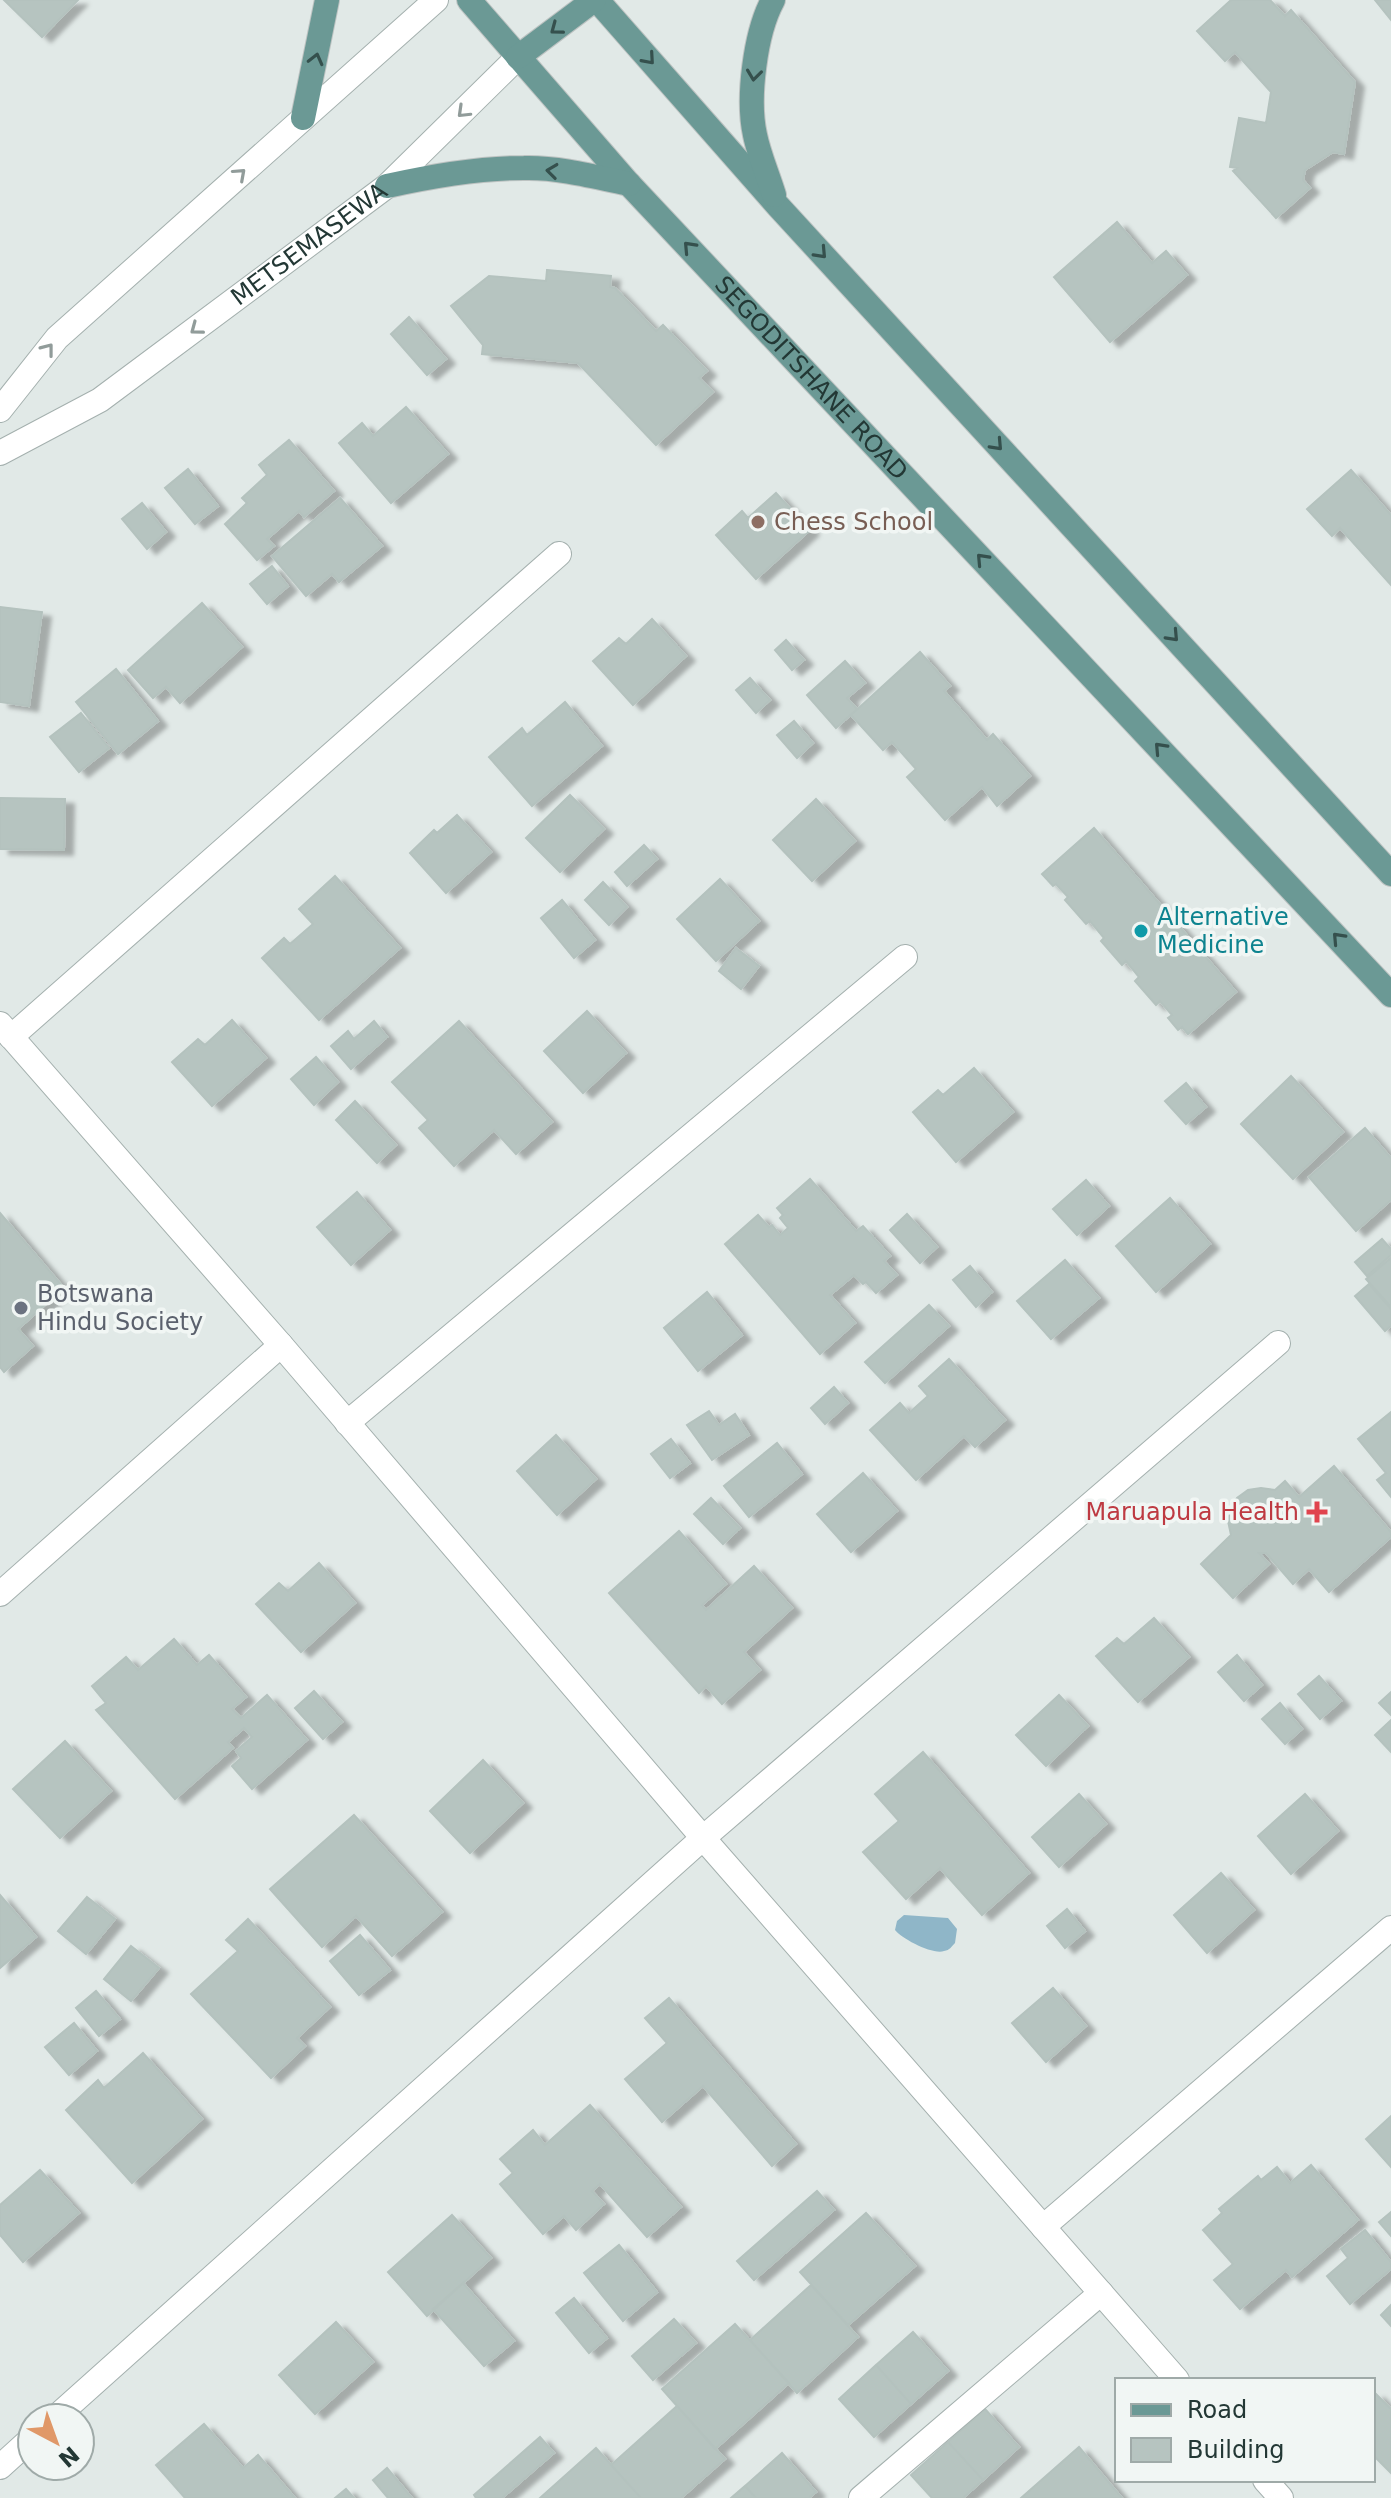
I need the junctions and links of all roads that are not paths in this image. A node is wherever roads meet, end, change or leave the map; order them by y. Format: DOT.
graph roads {
  1 [pos="327,0"];
  2 [pos="436,0"];
  3 [pos="469,0"];
  4 [pos="596,0"];
  5 [pos="773,0"];
  6 [pos="518,57"];
  7 [pos="303,118"];
  8 [pos="629,184"];
  9 [pos="387,186"];
  10 [pos="778,206"];
  11 [pos="0,410"];
  12 [pos="0,453"];
  13 [pos="559,554"];
  14 [pos="1391,874"];
  15 [pos="905,957"];
  16 [pos="1391,995"];
  17 [pos="6,1030"];
  18 [pos="1278,1343"];
  19 [pos="281,1345"];
  20 [pos="347,1423"];
  21 [pos="0,1594"];
  22 [pos="703,1838"];
  23 [pos="1391,1928"];
  24 [pos="1043,2227"];
  25 [pos="1101,2293"];
  26 [pos="1175,2378"];
  27 [pos="73,2402"];
  28 [pos="16,2452"];
  29 [pos="0,2467"];
  30 [pos="1267,2482"];
  31 [pos="861,2498"];
  32 [pos="1281,2498"];
  7 -- 1 [label="main road, one-way"];
  2 -- 7 [label="street"];
  3 -- 6 [label="main road, SEGODITSHANE ROAD"];
  4 -- 6 [label="main road, METSEMASEWA, one-way"];
  4 -- 10 [label="main road, one-way"];
  5 -- 10 [label="main road, one-way"];
  6 -- 8 [label="main road, SEGODITSHANE ROAD"];
  6 -- 9 [label="street, METSEMASEWA, one-way"];
  11 -- 7 [label="street, one-way"];
  8 -- 9 [label="main road, one-way"];
  16 -- 8 [label="main road, SEGODITSHANE ROAD, one-way"];
  9 -- 12 [label="street, METSEMASEWA, one-way"];
  10 -- 14 [label="main road, one-way"];
  13 -- 17 [label="street"];
  15 -- 20 [label="street"];
  17 -- 19 [label="street"];
  18 -- 22 [label="street"];
  19 -- 20 [label="street"];
  19 -- 21 [label="street"];
  20 -- 22 [label="street"];
  22 -- 24 [label="street"];
  22 -- 27 [label="street"];
  23 -- 24 [label="street"];
  24 -- 25 [label="street"];
  25 -- 26 [label="street"];
  25 -- 31 [label="street"];
  28 -- 29 [label="street"];
  30 -- 32 [label="street"];
}
